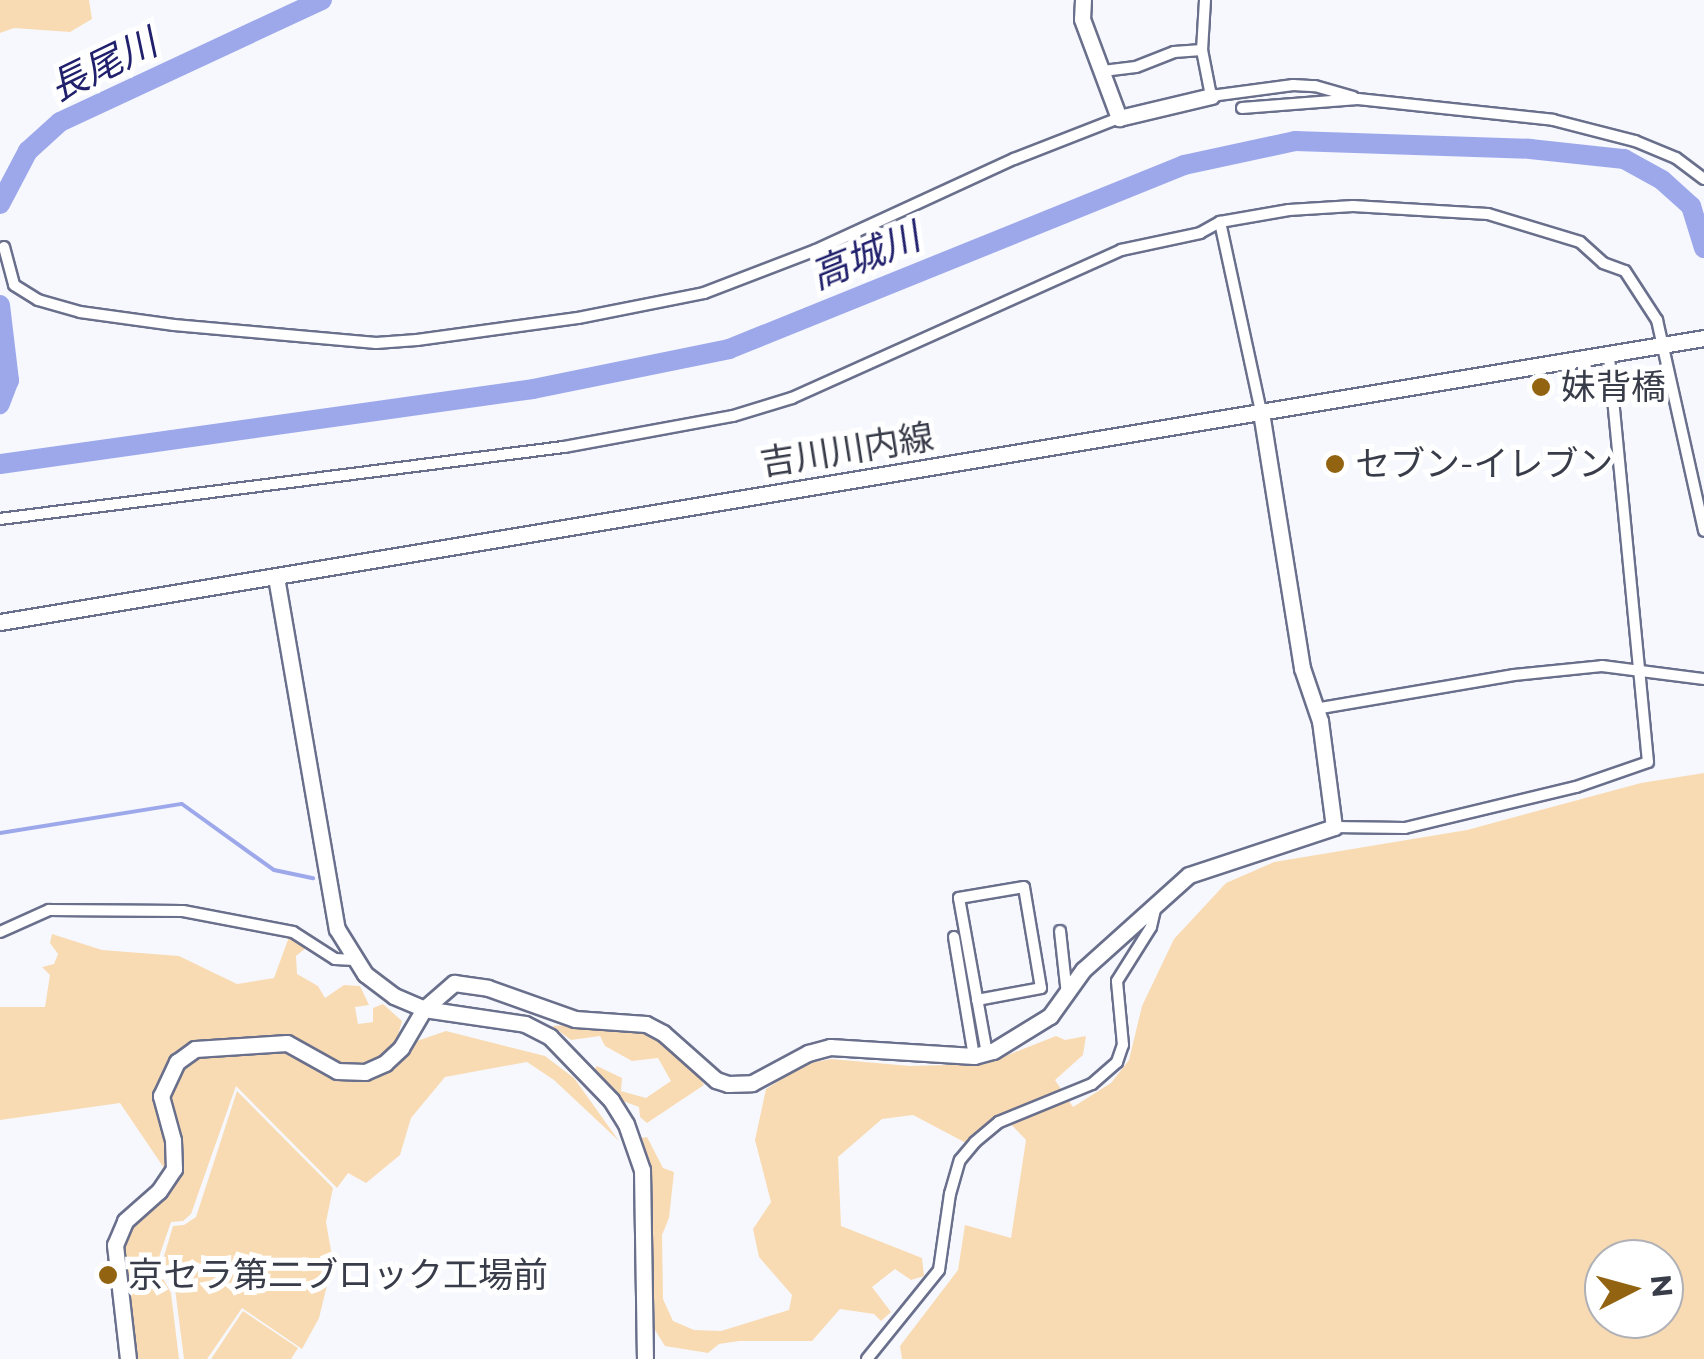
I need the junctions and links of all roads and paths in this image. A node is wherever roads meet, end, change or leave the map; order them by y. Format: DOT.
graph roads {
  1 [pos="1082,0"];
  2 [pos="1205,0"];
  3 [pos="1202,50"];
  4 [pos="1103,71"];
  5 [pos="1211,96"];
  6 [pos="1358,100"];
  7 [pos="1242,108"];
  8 [pos="1118,118"];
  9 [pos="1704,180"];
  10 [pos="1220,222"];
  11 [pos="4,247"];
  12 [pos="1698,338"];
  13 [pos="1662,344"];
  14 [pos="1608,354"];
  15 [pos="1261,412"];
  16 [pos="0,519"];
  17 [pos="1704,531"];
  18 [pos="276,577"];
  19 [pos="0,622"];
  20 [pos="1639,670"];
  21 [pos="1704,679"];
  22 [pos="1315,709"];
  23 [pos="1334,827"];
  24 [pos="1155,909"];
  25 [pos="1060,931"];
  26 [pos="0,932"];
  27 [pos="954,937"];
  28 [pos="354,960"];
  29 [pos="1066,995"];
  30 [pos="977,1000"];
  31 [pos="424,1009"];
  32 [pos="980,1054"];
  33 [pos="128,1359"];
  34 [pos="645,1359"];
  35 [pos="867,1359"];
  1 -- 4 [label="street"];
  2 -- 3 [label="street"];
  3 -- 4 [label="street"];
  3 -- 5 [label="street"];
  4 -- 8 [label="street"];
  5 -- 6 [label="street"];
  5 -- 8 [label="street"];
  6 -- 7 [label="street"];
  6 -- 9 [label="street"];
  8 -- 11 [label="street"];
  10 -- 13 [label="street"];
  10 -- 15 [label="street"];
  10 -- 16 [label="street"];
  12 -- 13 [label="street, 吉川川内線"];
  13 -- 14 [label="street, 吉川川内線"];
  13 -- 17 [label="street"];
  14 -- 15 [label="street, 吉川川内線"];
  14 -- 20 [label="street"];
  15 -- 18 [label="street, 吉川川内線"];
  15 -- 22 [label="street"];
  18 -- 19 [label="street, 吉川川内線"];
  18 -- 28 [label="street"];
  20 -- 21 [label="street"];
  20 -- 22 [label="street"];
  20 -- 23 [label="street"];
  22 -- 23 [label="street"];
  23 -- 24 [label="street"];
  24 -- 29 [label="street"];
  24 -- 35 [label="street"];
  25 -- 29 [label="street"];
  26 -- 28 [label="street"];
  27 -- 32 [label="street"];
  28 -- 31 [label="street"];
  29 -- 32 [label="street"];
  30 -- 30 [label="street"];
  30 -- 32 [label="street"];
  31 -- 32 [label="street"];
  31 -- 33 [label="street"];
  31 -- 34 [label="street"];
}
